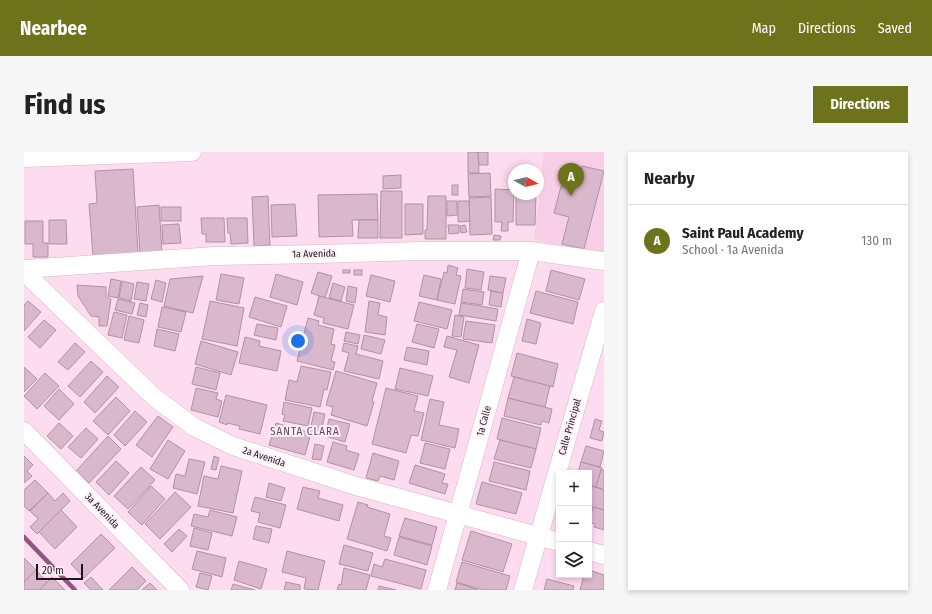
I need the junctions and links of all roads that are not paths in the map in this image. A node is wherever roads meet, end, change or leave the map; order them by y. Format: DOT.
graph roads {
  1 [pos="192,152"];
  2 [pos="24,158"];
  3 [pos="531,251"];
  4 [pos="604,261"];
  5 [pos="24,269"];
  6 [pos="24,272"];
  7 [pos="604,311"];
  8 [pos="24,431"];
  9 [pos="459,514"];
  10 [pos="538,536"];
  11 [pos="556,541"];
  12 [pos="592,552"];
  13 [pos="604,555"];
  14 [pos="180,590"];
  15 [pos="437,590"];
  16 [pos="523,590"];
  1 -- 2 [label="street"];
  3 -- 4 [label="street, 1a Avenida"];
  3 -- 5 [label="street, 1a Avenida"];
  3 -- 9 [label="street, 1a Calle"];
  6 -- 9 [label="street, 2a Avenida"];
  7 -- 10 [label="street, Calle Principal"];
  8 -- 14 [label="street, 3a Avenida"];
  9 -- 10 [label="street, 2a Avenida"];
  9 -- 15 [label="street, 1a Calle"];
  10 -- 11 [label="street, 2a Avenida"];
  10 -- 16 [label="street, Calle Principal"];
  12 -- 13 [label="street"];
}
